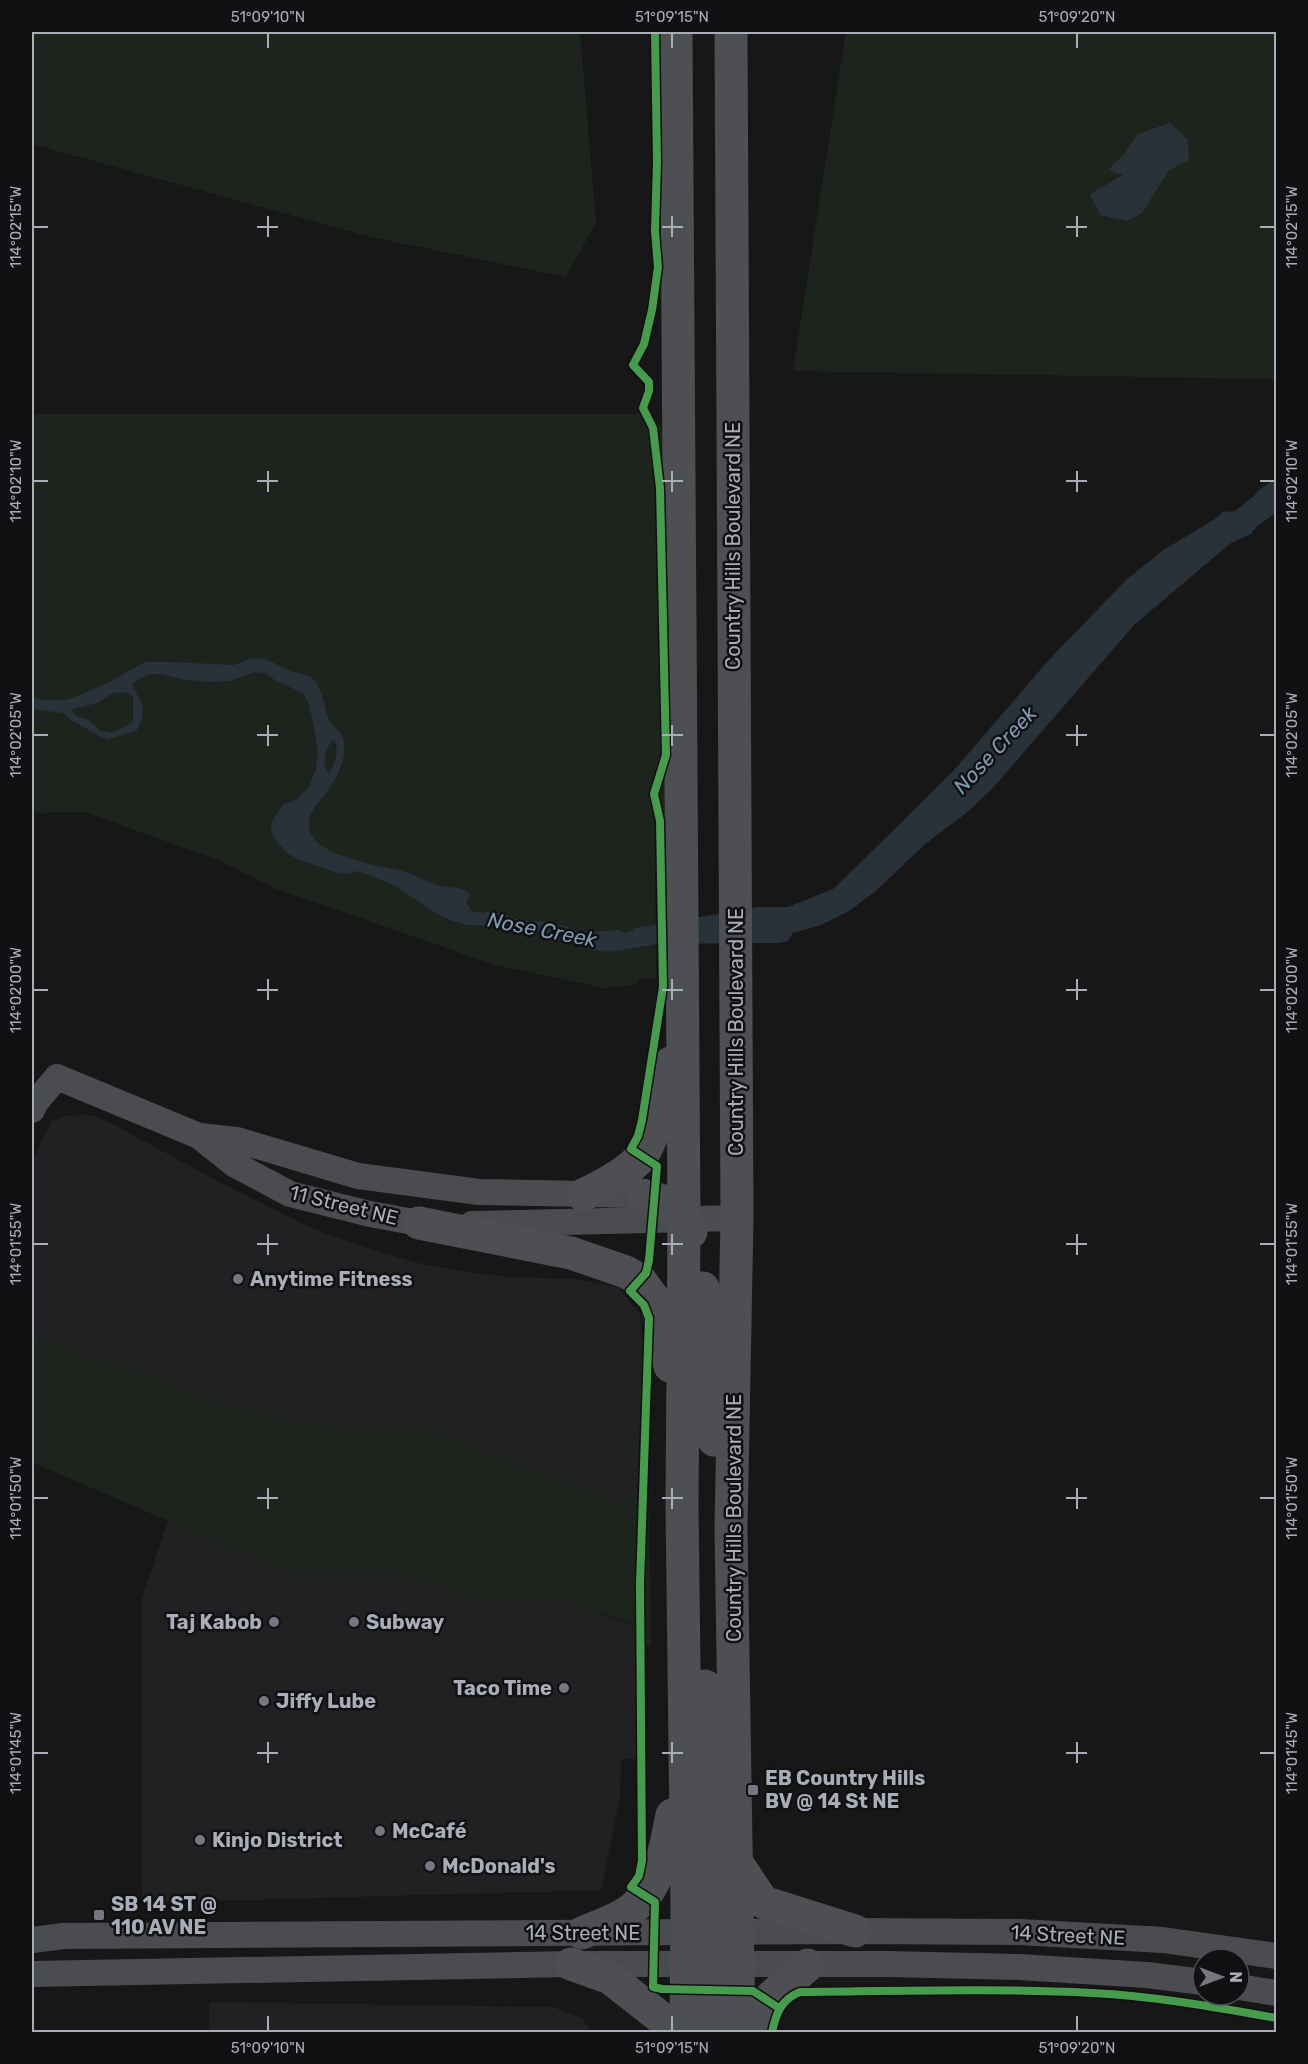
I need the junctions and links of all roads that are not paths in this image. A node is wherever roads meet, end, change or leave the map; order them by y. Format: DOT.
graph roads {
  1 [pos="676,32"];
  2 [pos="731,32"];
  3 [pos="681,991"];
  4 [pos="32,1110"];
  5 [pos="199,1136"];
  6 [pos="642,1194"];
  7 [pos="583,1195"];
  8 [pos="737,1218"];
  9 [pos="684,1220"];
  10 [pos="419,1222"];
  11 [pos="683,1425"];
  12 [pos="731,1529"];
  13 [pos="683,1539"];
  14 [pos="685,1761"];
  15 [pos="737,1863"];
  16 [pos="855,1931"];
  17 [pos="582,1933"];
  18 [pos="159,1935"];
  19 [pos="32,1940"];
  20 [pos="712,1948"];
  21 [pos="1276,1956"];
  22 [pos="571,1964"];
  23 [pos="808,1965"];
  24 [pos="108,1973"];
  25 [pos="32,1974"];
  26 [pos="1191,1980"];
  27 [pos="1251,1989"];
  28 [pos="1276,1993"];
  29 [pos="673,2032"];
  30 [pos="686,2032"];
  31 [pos="712,2032"];
  32 [pos="739,2032"];
  33 [pos="753,2032"];
  1 -- 3 [label="main road, Country Hills Boulevard NE"];
  2 -- 8 [label="main road, Country Hills Boulevard NE"];
  3 -- 7 [label="main road"];
  3 -- 9 [label="main road, Country Hills Boulevard NE"];
  4 -- 5 [label="street"];
  5 -- 7 [label="street, 11 Street NE"];
  5 -- 10 [label="street, 11 Street NE"];
  6 -- 7 [label="street, 11 Street NE"];
  6 -- 9 [label="main road"];
  8 -- 9 [label="street, 11 Street NE"];
  8 -- 12 [label="main road, Country Hills Boulevard NE"];
  9 -- 10 [label="street, 11 Street NE"];
  9 -- 11 [label="main road, Country Hills Boulevard NE"];
  9 -- 12 [label="main road"];
  10 -- 11 [label="main road"];
  11 -- 13 [label="main road, Country Hills Boulevard NE"];
  12 -- 15 [label="main road, Country Hills Boulevard NE"];
  13 -- 14 [label="main road, Country Hills Boulevard NE"];
  13 -- 20 [label="main road"];
  14 -- 17 [label="main road"];
  14 -- 20 [label="main road, Country Hills Boulevard NE"];
  15 -- 16 [label="main road"];
  15 -- 20 [label="main road, Country Hills Boulevard NE"];
  16 -- 20 [label="street, 14 Street NE"];
  16 -- 21 [label="street, 14 Street NE"];
  17 -- 18 [label="street, 14 Street NE"];
  17 -- 20 [label="street, 14 Street NE"];
  18 -- 19 [label="street, 14 Street NE"];
  18 -- 24 [label="street"];
  20 -- 22 [label="street, 14 Street NE"];
  20 -- 23 [label="street, 14 Street NE"];
  20 -- 30 [label="main road, Country Hills Boulevard NE"];
  20 -- 31 [label="main road"];
  20 -- 32 [label="main road, Country Hills Boulevard NE"];
  22 -- 24 [label="street, 14 Street NE"];
  22 -- 29 [label="main road"];
  23 -- 26 [label="street, 14 Street NE"];
  23 -- 33 [label="main road"];
  24 -- 25 [label="street, 14 Street NE"];
  27 -- 28 [label="street"];
}
